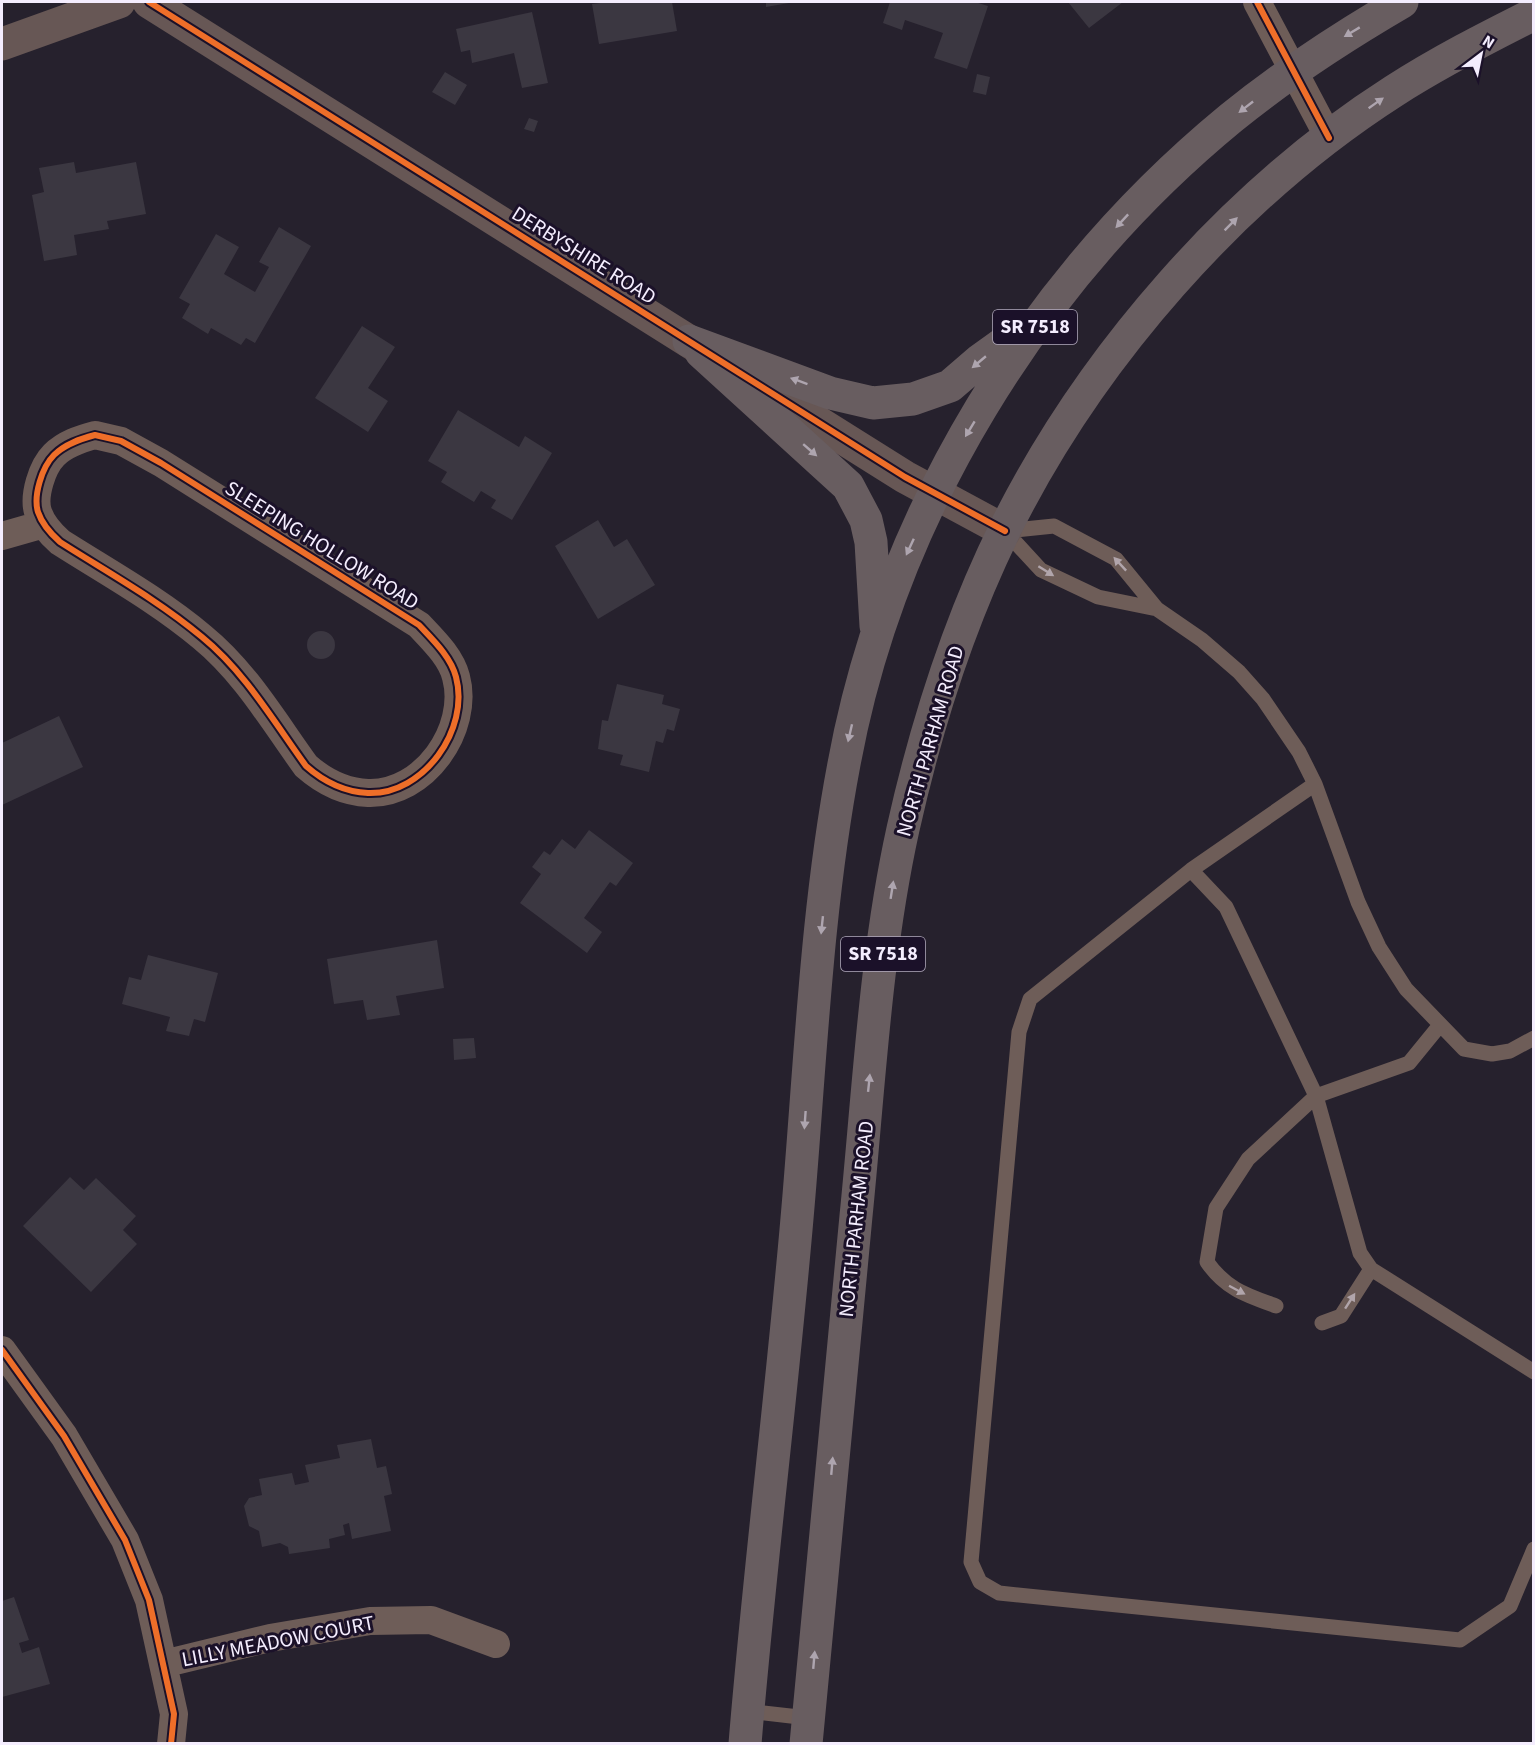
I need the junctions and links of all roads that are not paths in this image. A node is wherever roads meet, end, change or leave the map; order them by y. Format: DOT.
graph roads {
  1 [pos="119,2"];
  2 [pos="149,2"];
  3 [pos="1257,2"];
  4 [pos="1402,2"];
  5 [pos="1533,14"];
  6 [pos="2,44"];
  7 [pos="1292,71"];
  8 [pos="1329,138"];
  9 [pos="1044,315"];
  10 [pos="688,341"];
  11 [pos="935,494"];
  12 [pos="44,524"];
  13 [pos="1005,531"];
  14 [pos="2,536"];
  15 [pos="1157,609"];
  16 [pos="877,637"];
  17 [pos="1315,784"];
  18 [pos="1191,870"];
  19 [pos="1440,1025"];
  20 [pos="1533,1038"];
  21 [pos="1316,1096"];
  22 [pos="1371,1269"];
  23 [pos="1276,1306"];
  24 [pos="1322,1323"];
  25 [pos="2,1350"];
  26 [pos="1533,1372"];
  27 [pos="1533,1549"];
  28 [pos="496,1644"];
  29 [pos="163,1664"];
  30 [pos="747,1711"];
  31 [pos="807,1731"];
  32 [pos="171,1743"];
  33 [pos="745,1743"];
  1 -- 6 [label="street"];
  2 -- 10 [label="street, DERBYSHIRE ROAD"];
  3 -- 7 [label="street"];
  4 -- 7 [label="highway, SR 7518, one-way"];
  8 -- 5 [label="highway, NORTH PARHAM ROAD / SR 7518, one-way"];
  7 -- 8 [label="street"];
  7 -- 9 [label="highway, SR 7518, one-way"];
  13 -- 8 [label="highway, NORTH PARHAM ROAD / SR 7518, one-way"];
  9 -- 10 [label="highway, one-way"];
  9 -- 11 [label="highway, SR 7518, one-way"];
  10 -- 11 [label="street, DERBYSHIRE ROAD"];
  10 -- 16 [label="highway, one-way"];
  11 -- 13 [label="street, DERBYSHIRE ROAD"];
  11 -- 16 [label="highway, SR 7518, one-way"];
  12 -- 12 [label="street, SLEEPING HOLLOW ROAD"];
  12 -- 14 [label="street"];
  13 -- 15 [label="lane, one-way"];
  15 -- 13 [label="lane, one-way"];
  31 -- 13 [label="highway, NORTH PARHAM ROAD / SR 7518, one-way"];
  15 -- 17 [label="lane"];
  16 -- 30 [label="highway, SR 7518, one-way"];
  17 -- 18 [label="lane"];
  17 -- 19 [label="lane"];
  18 -- 21 [label="lane"];
  18 -- 27 [label="lane"];
  19 -- 20 [label="lane"];
  19 -- 21 [label="lane"];
  21 -- 22 [label="lane"];
  21 -- 23 [label="lane, one-way"];
  24 -- 22 [label="lane, one-way"];
  22 -- 26 [label="lane"];
  25 -- 29 [label="street"];
  28 -- 29 [label="street, LILLY MEADOW COURT"];
  29 -- 32 [label="street"];
  30 -- 31 [label="lane"];
  30 -- 33 [label="highway, SR 7518"];
}
